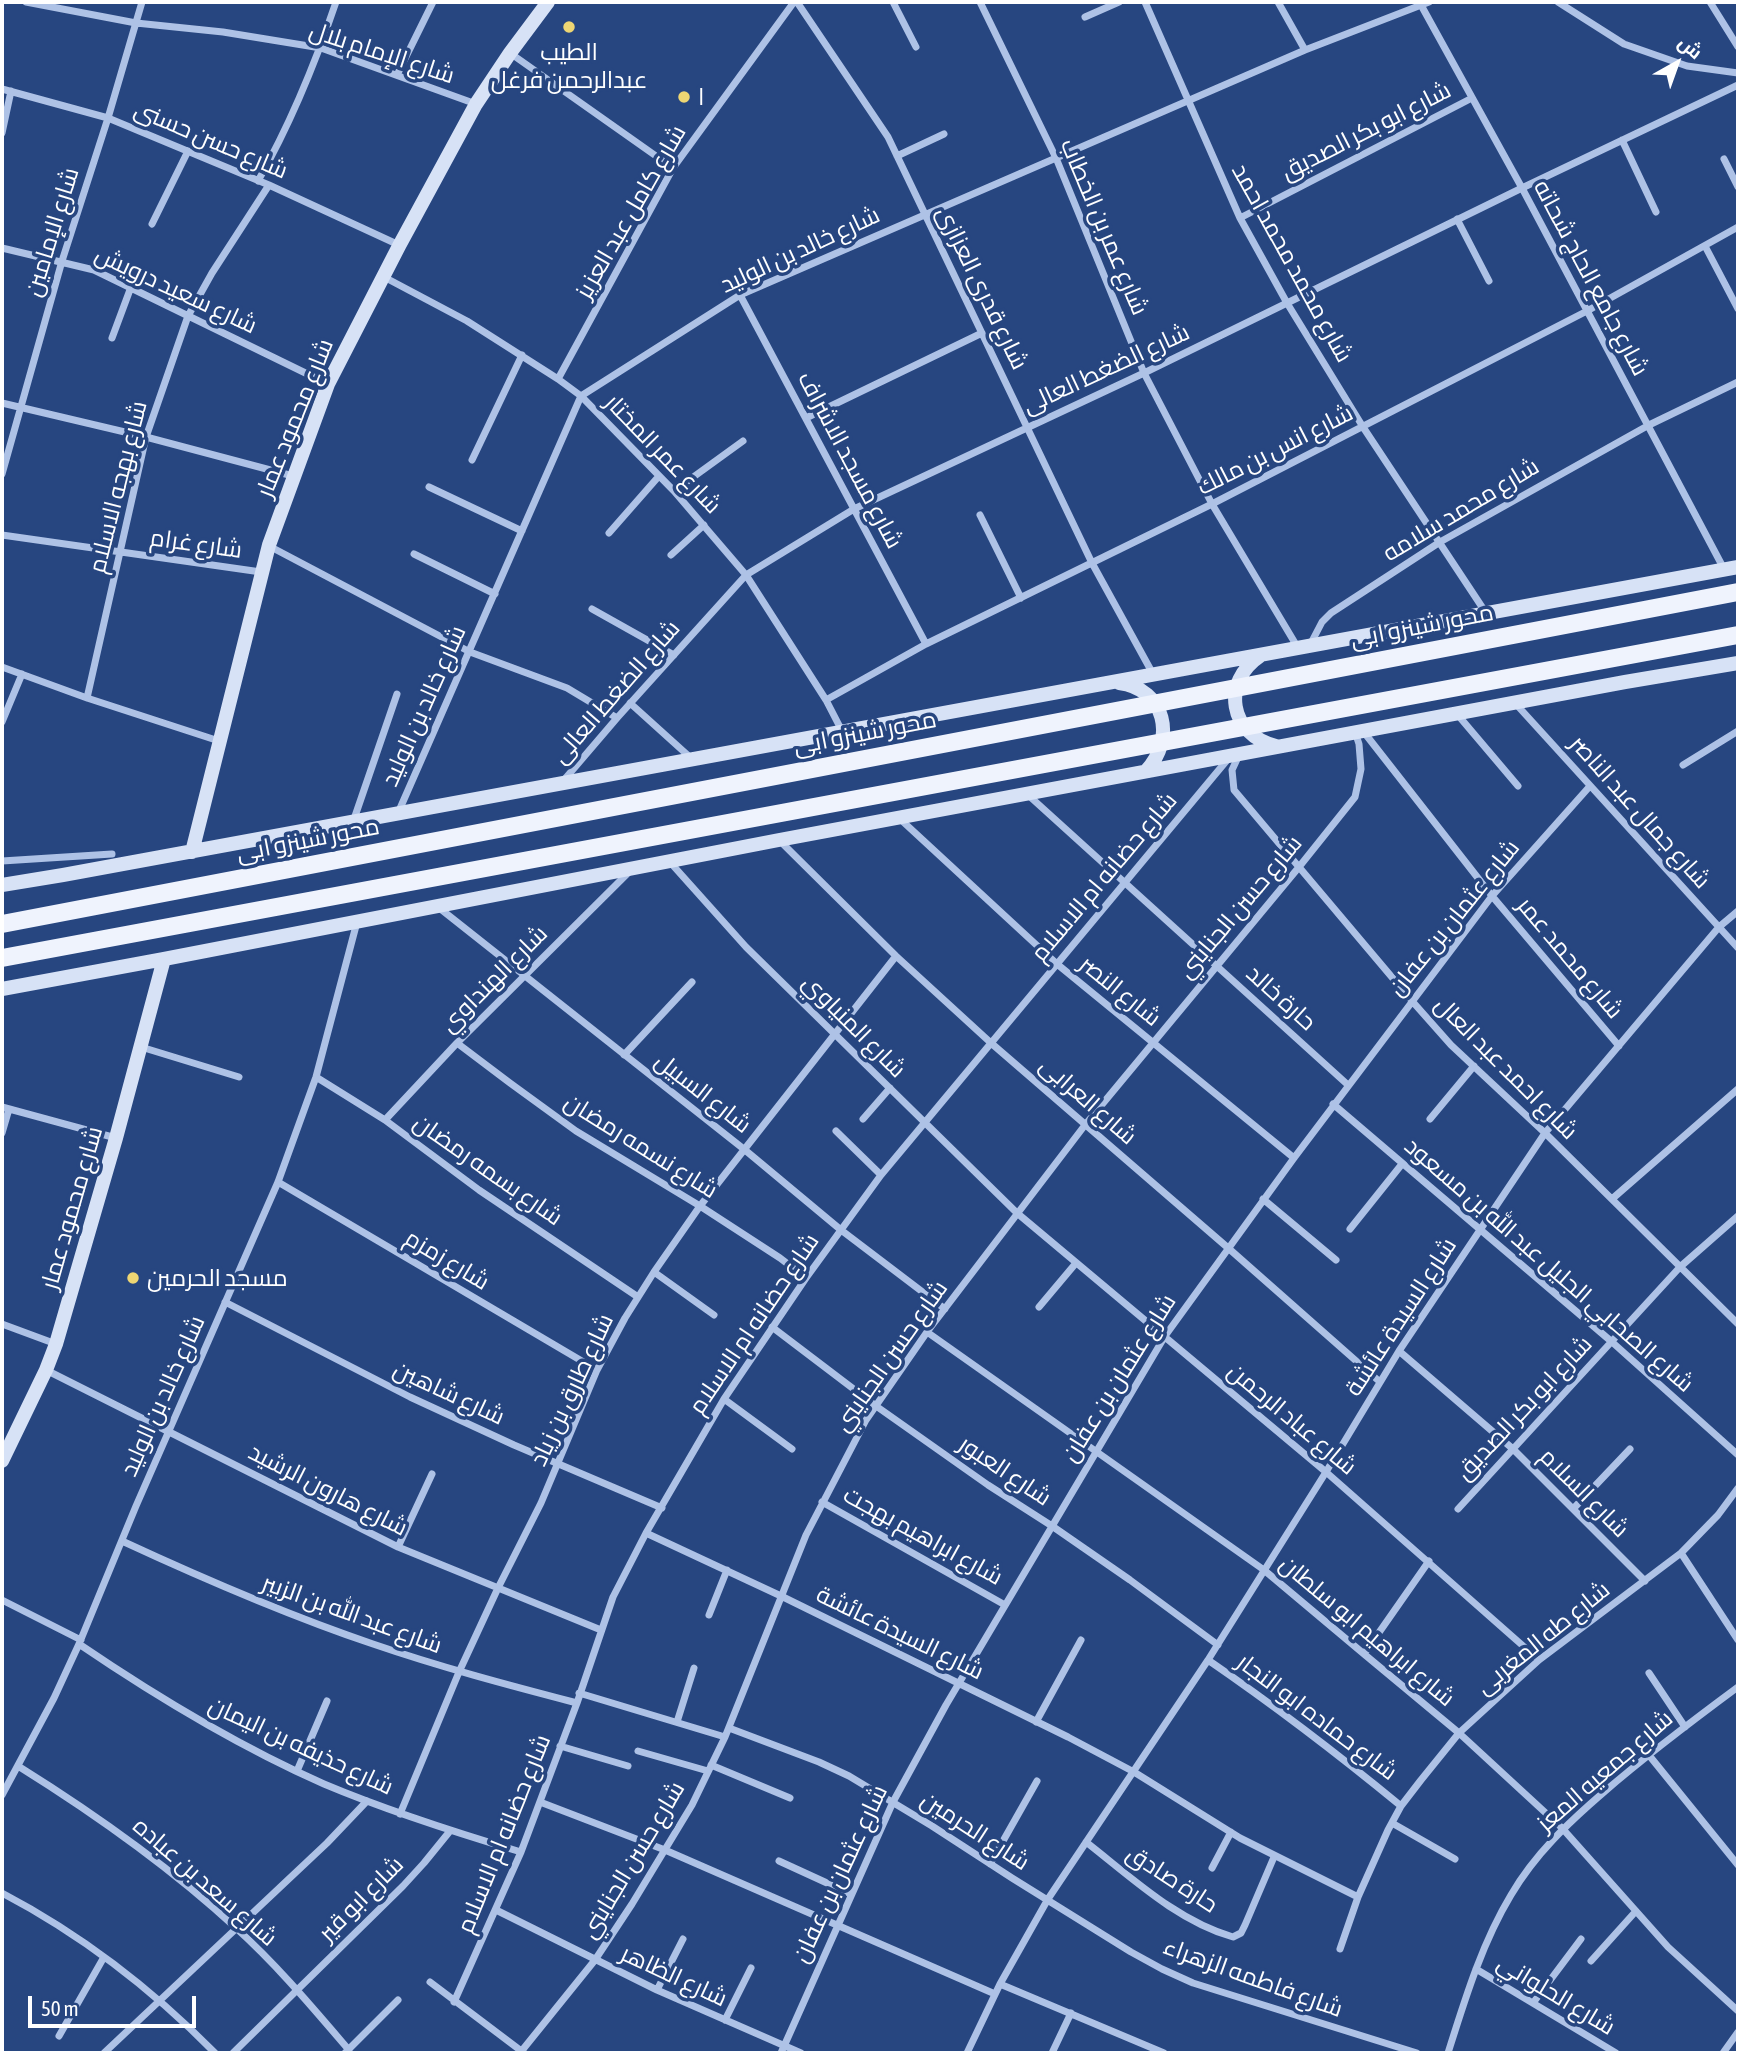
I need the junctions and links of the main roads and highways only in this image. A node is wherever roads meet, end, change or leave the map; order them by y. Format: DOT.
graph roads {
  1 [pos="1738,592"];
  2 [pos="1738,635"];
  3 [pos="2,924"];
  4 [pos="2,958"];
  1 -- 3 [label="main road, محور شينزو ابى, bridge"];
  2 -- 4 [label="main road, bridge"];
}
